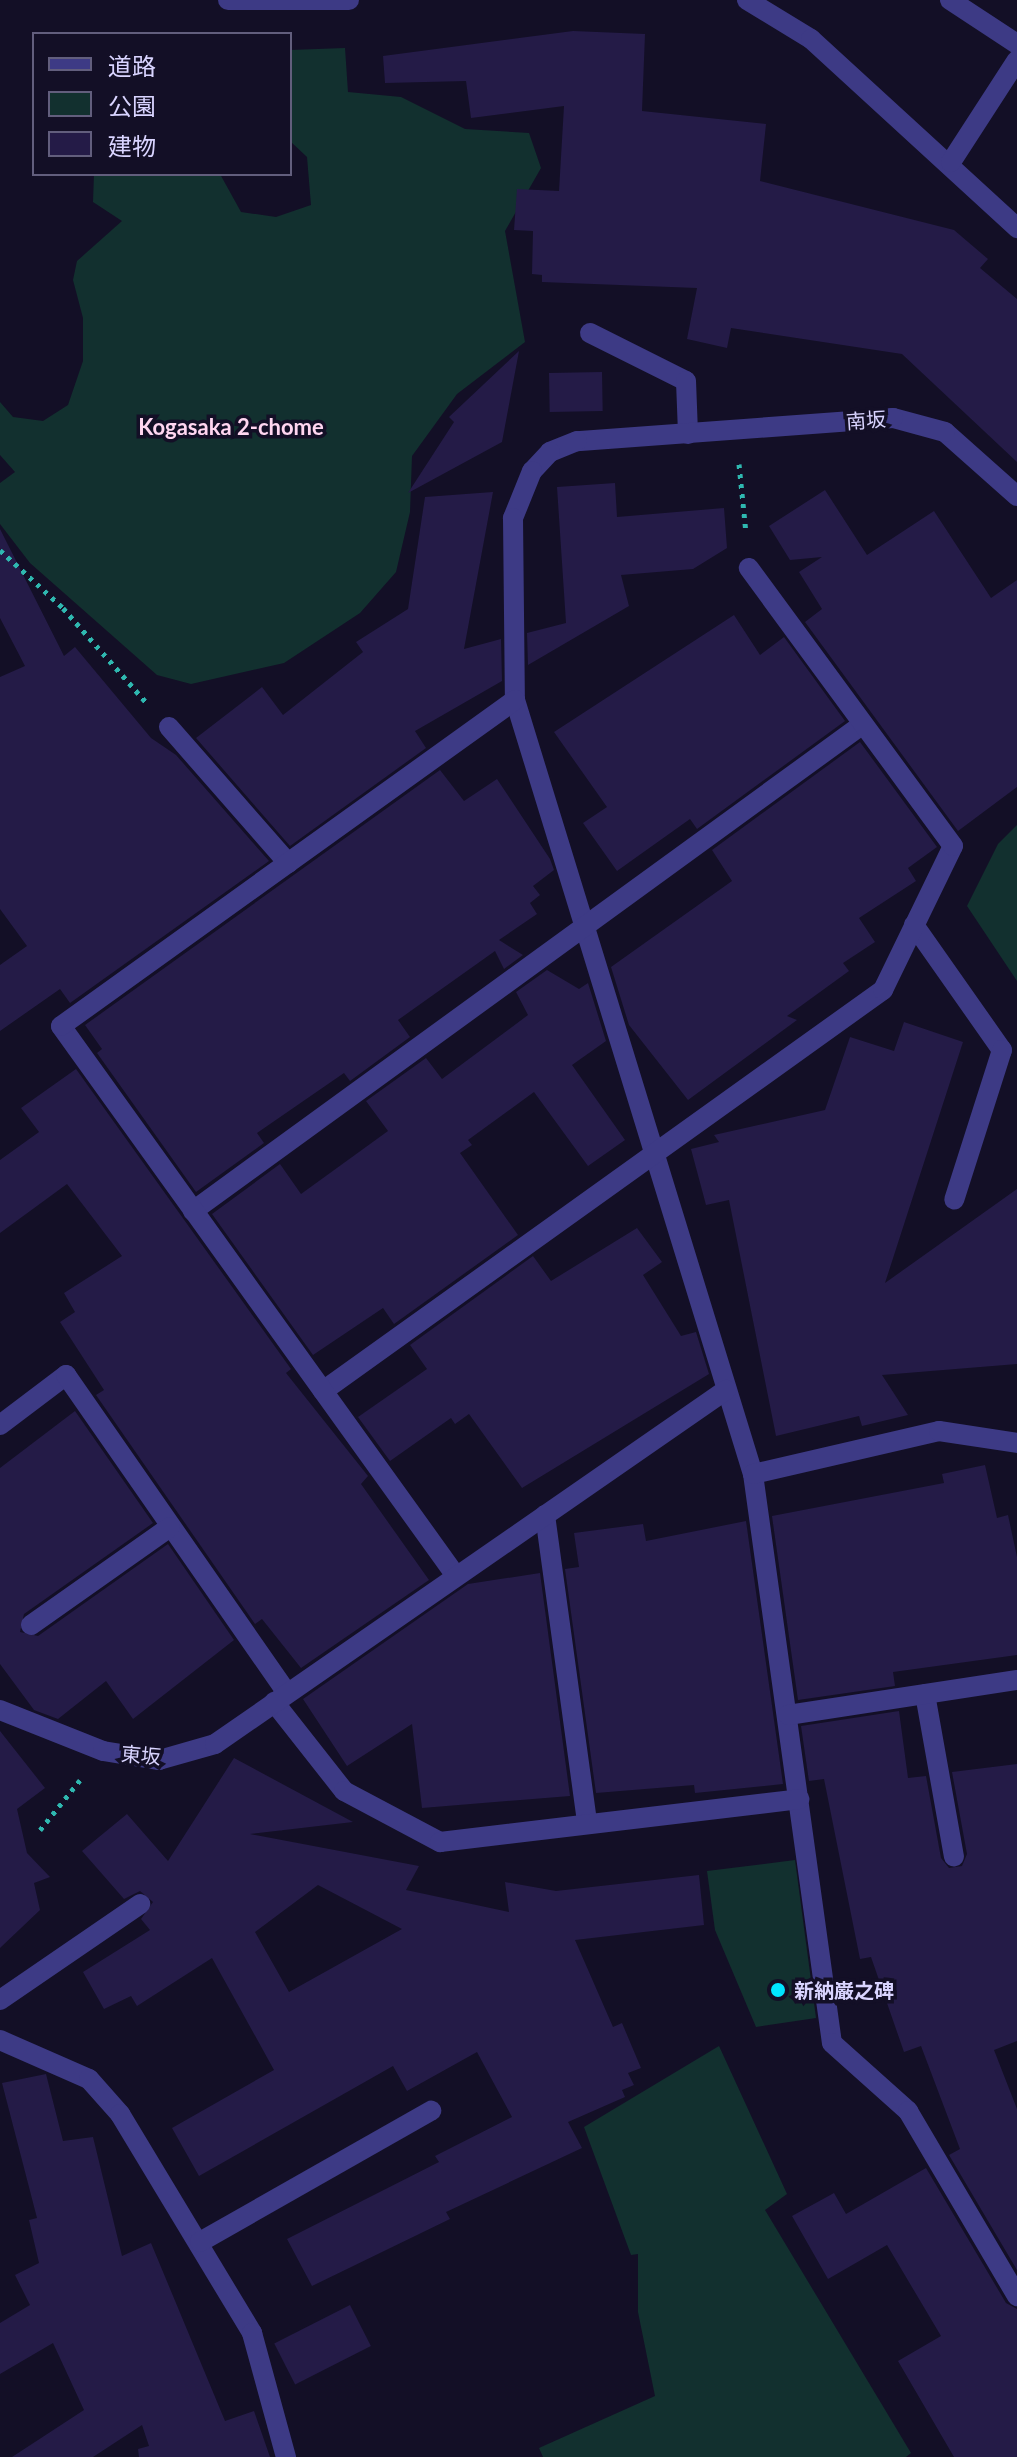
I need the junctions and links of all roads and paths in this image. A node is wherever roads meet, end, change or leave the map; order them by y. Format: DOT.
graph roads {
  1 [pos="228,0"];
  2 [pos="349,0"];
  3 [pos="747,0"];
  4 [pos="950,0"];
  5 [pos="1017,44"];
  6 [pos="1017,60"];
  7 [pos="951,162"];
  8 [pos="1017,228"];
  9 [pos="590,333"];
  10 [pos="737,431"];
  11 [pos="688,434"];
  12 [pos="1017,496"];
  13 [pos="0,550"];
  14 [pos="749,568"];
  15 [pos="515,700"];
  16 [pos="863,724"];
  17 [pos="169,727"];
  18 [pos="288,863"];
  19 [pos="914,925"];
  20 [pos="586,928"];
  21 [pos="655,1149"];
  22 [pos="954,1200"];
  23 [pos="193,1211"];
  24 [pos="726,1390"];
  25 [pos="323,1391"];
  26 [pos="0,1425"];
  27 [pos="1017,1443"];
  28 [pos="753,1474"];
  29 [pos="545,1515"];
  30 [pos="170,1527"];
  31 [pos="456,1576"];
  32 [pos="31,1625"];
  33 [pos="1017,1680"];
  34 [pos="925,1694"];
  35 [pos="281,1697"];
  36 [pos="0,1710"];
  37 [pos="788,1715"];
  38 [pos="103,1751"];
  39 [pos="799,1799"];
  40 [pos="587,1823"];
  41 [pos="40,1830"];
  42 [pos="954,1856"];
  43 [pos="140,1904"];
  44 [pos="0,2000"];
  45 [pos="0,2040"];
  46 [pos="431,2111"];
  47 [pos="200,2242"];
  48 [pos="1017,2296"];
  49 [pos="286,2457"];
  1 -- 2 [label="street"];
  3 -- 7 [label="street"];
  4 -- 5 [label="street"];
  6 -- 7 [label="street"];
  7 -- 8 [label="street"];
  9 -- 11 [label="street"];
  10 -- 11 [label="street, 南坂"];
  10 -- 12 [label="street, 南坂"];
  10 -- 14 [label="path"];
  11 -- 15 [label="street, 南坂"];
  13 -- 17 [label="path"];
  14 -- 16 [label="street"];
  15 -- 18 [label="street"];
  15 -- 20 [label="street, 南坂"];
  16 -- 19 [label="street"];
  16 -- 20 [label="street"];
  17 -- 18 [label="street"];
  18 -- 23 [label="street"];
  19 -- 21 [label="street"];
  19 -- 22 [label="street"];
  20 -- 21 [label="street, 南坂"];
  20 -- 23 [label="street"];
  21 -- 24 [label="street, 南坂"];
  21 -- 25 [label="street"];
  23 -- 25 [label="street"];
  24 -- 28 [label="street, 南坂"];
  24 -- 29 [label="street, 東坂"];
  25 -- 31 [label="street"];
  26 -- 30 [label="street"];
  27 -- 28 [label="street"];
  28 -- 37 [label="street, 南坂"];
  29 -- 31 [label="street, 東坂"];
  29 -- 40 [label="street"];
  30 -- 32 [label="street"];
  30 -- 35 [label="street"];
  31 -- 35 [label="street, 東坂"];
  33 -- 34 [label="street"];
  34 -- 37 [label="street"];
  34 -- 42 [label="street"];
  35 -- 38 [label="street, 東坂"];
  35 -- 40 [label="street"];
  36 -- 38 [label="street, 東坂"];
  37 -- 39 [label="street, 南坂"];
  38 -- 41 [label="path"];
  39 -- 40 [label="street"];
  39 -- 48 [label="street, 南坂"];
  43 -- 44 [label="street"];
  45 -- 47 [label="street"];
  46 -- 47 [label="street"];
  47 -- 49 [label="street"];
}
